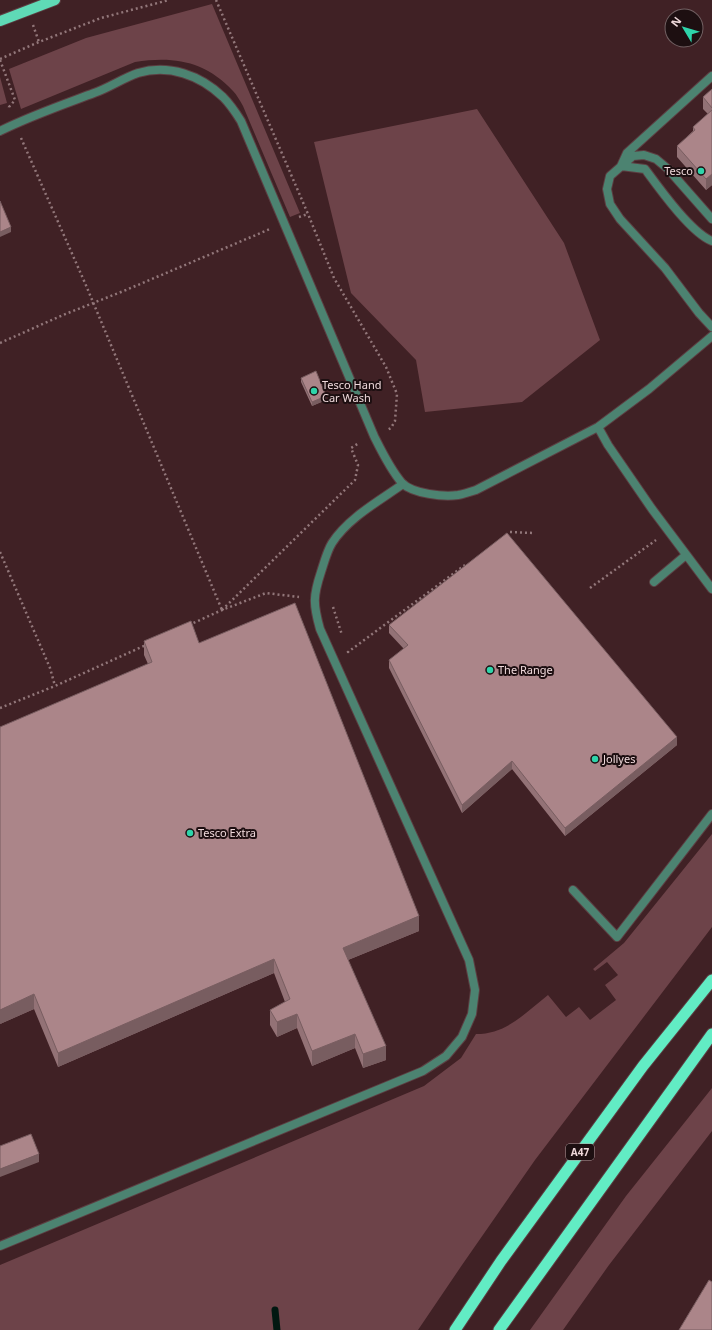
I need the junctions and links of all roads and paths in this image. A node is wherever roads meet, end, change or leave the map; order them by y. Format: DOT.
graph roads {
  1 [pos="55,0"];
  2 [pos="169,0"];
  3 [pos="216,0"];
  4 [pos="0,21"];
  5 [pos="0,59"];
  6 [pos="712,76"];
  7 [pos="15,124"];
  8 [pos="0,131"];
  9 [pos="621,166"];
  10 [pos="308,214"];
  11 [pos="712,219"];
  12 [pos="284,223"];
  13 [pos="712,241"];
  14 [pos="93,304"];
  15 [pos="712,327"];
  16 [pos="712,336"];
  17 [pos="0,343"];
  18 [pos="598,427"];
  19 [pos="391,428"];
  20 [pos="360,442"];
  21 [pos="403,484"];
  22 [pos="668,531"];
  23 [pos="533,532"];
  24 [pos="503,537"];
  25 [pos="0,552"];
  26 [pos="686,555"];
  27 [pos="466,565"];
  28 [pos="654,582"];
  29 [pos="590,588"];
  30 [pos="712,589"];
  31 [pos="314,599"];
  32 [pos="222,610"];
  33 [pos="186,627"];
  34 [pos="343,637"];
  35 [pos="150,643"];
  36 [pos="346,645"];
  37 [pos="56,686"];
  38 [pos="0,708"];
  39 [pos="712,814"];
  40 [pos="573,890"];
  41 [pos="712,980"];
  42 [pos="712,1034"];
  43 [pos="712,1043"];
  44 [pos="685,1071"];
  45 [pos="0,1246"];
  46 [pos="455,1330"];
  47 [pos="499,1330"];
  1 -- 4 [label="main road"];
  2 -- 5 [label="path"];
  3 -- 10 [label="path"];
  5 -- 7 [label="path"];
  6 -- 9 [label="street"];
  7 -- 8 [label="street"];
  7 -- 12 [label="street"];
  7 -- 14 [label="path"];
  9 -- 11 [label="street"];
  9 -- 13 [label="street"];
  9 -- 15 [label="street"];
  10 -- 12 [label="path"];
  10 -- 19 [label="path"];
  12 -- 14 [label="path"];
  12 -- 21 [label="street"];
  14 -- 17 [label="path"];
  14 -- 32 [label="path"];
  16 -- 18 [label="street"];
  18 -- 21 [label="street"];
  18 -- 22 [label="street"];
  20 -- 32 [label="path"];
  21 -- 31 [label="street"];
  22 -- 26 [label="street"];
  22 -- 29 [label="path"];
  23 -- 24 [label="path"];
  25 -- 37 [label="path"];
  26 -- 28 [label="street"];
  26 -- 30 [label="street"];
  27 -- 36 [label="path"];
  31 -- 32 [label="path"];
  31 -- 34 [label="path"];
  31 -- 45 [label="street"];
  32 -- 33 [label="path"];
  35 -- 37 [label="path"];
  37 -- 38 [label="path"];
  39 -- 40 [label="street"];
  41 -- 46 [label="highway, A47"];
  42 -- 44 [label="highway"];
  43 -- 44 [label="highway"];
  44 -- 47 [label="highway"];
}
